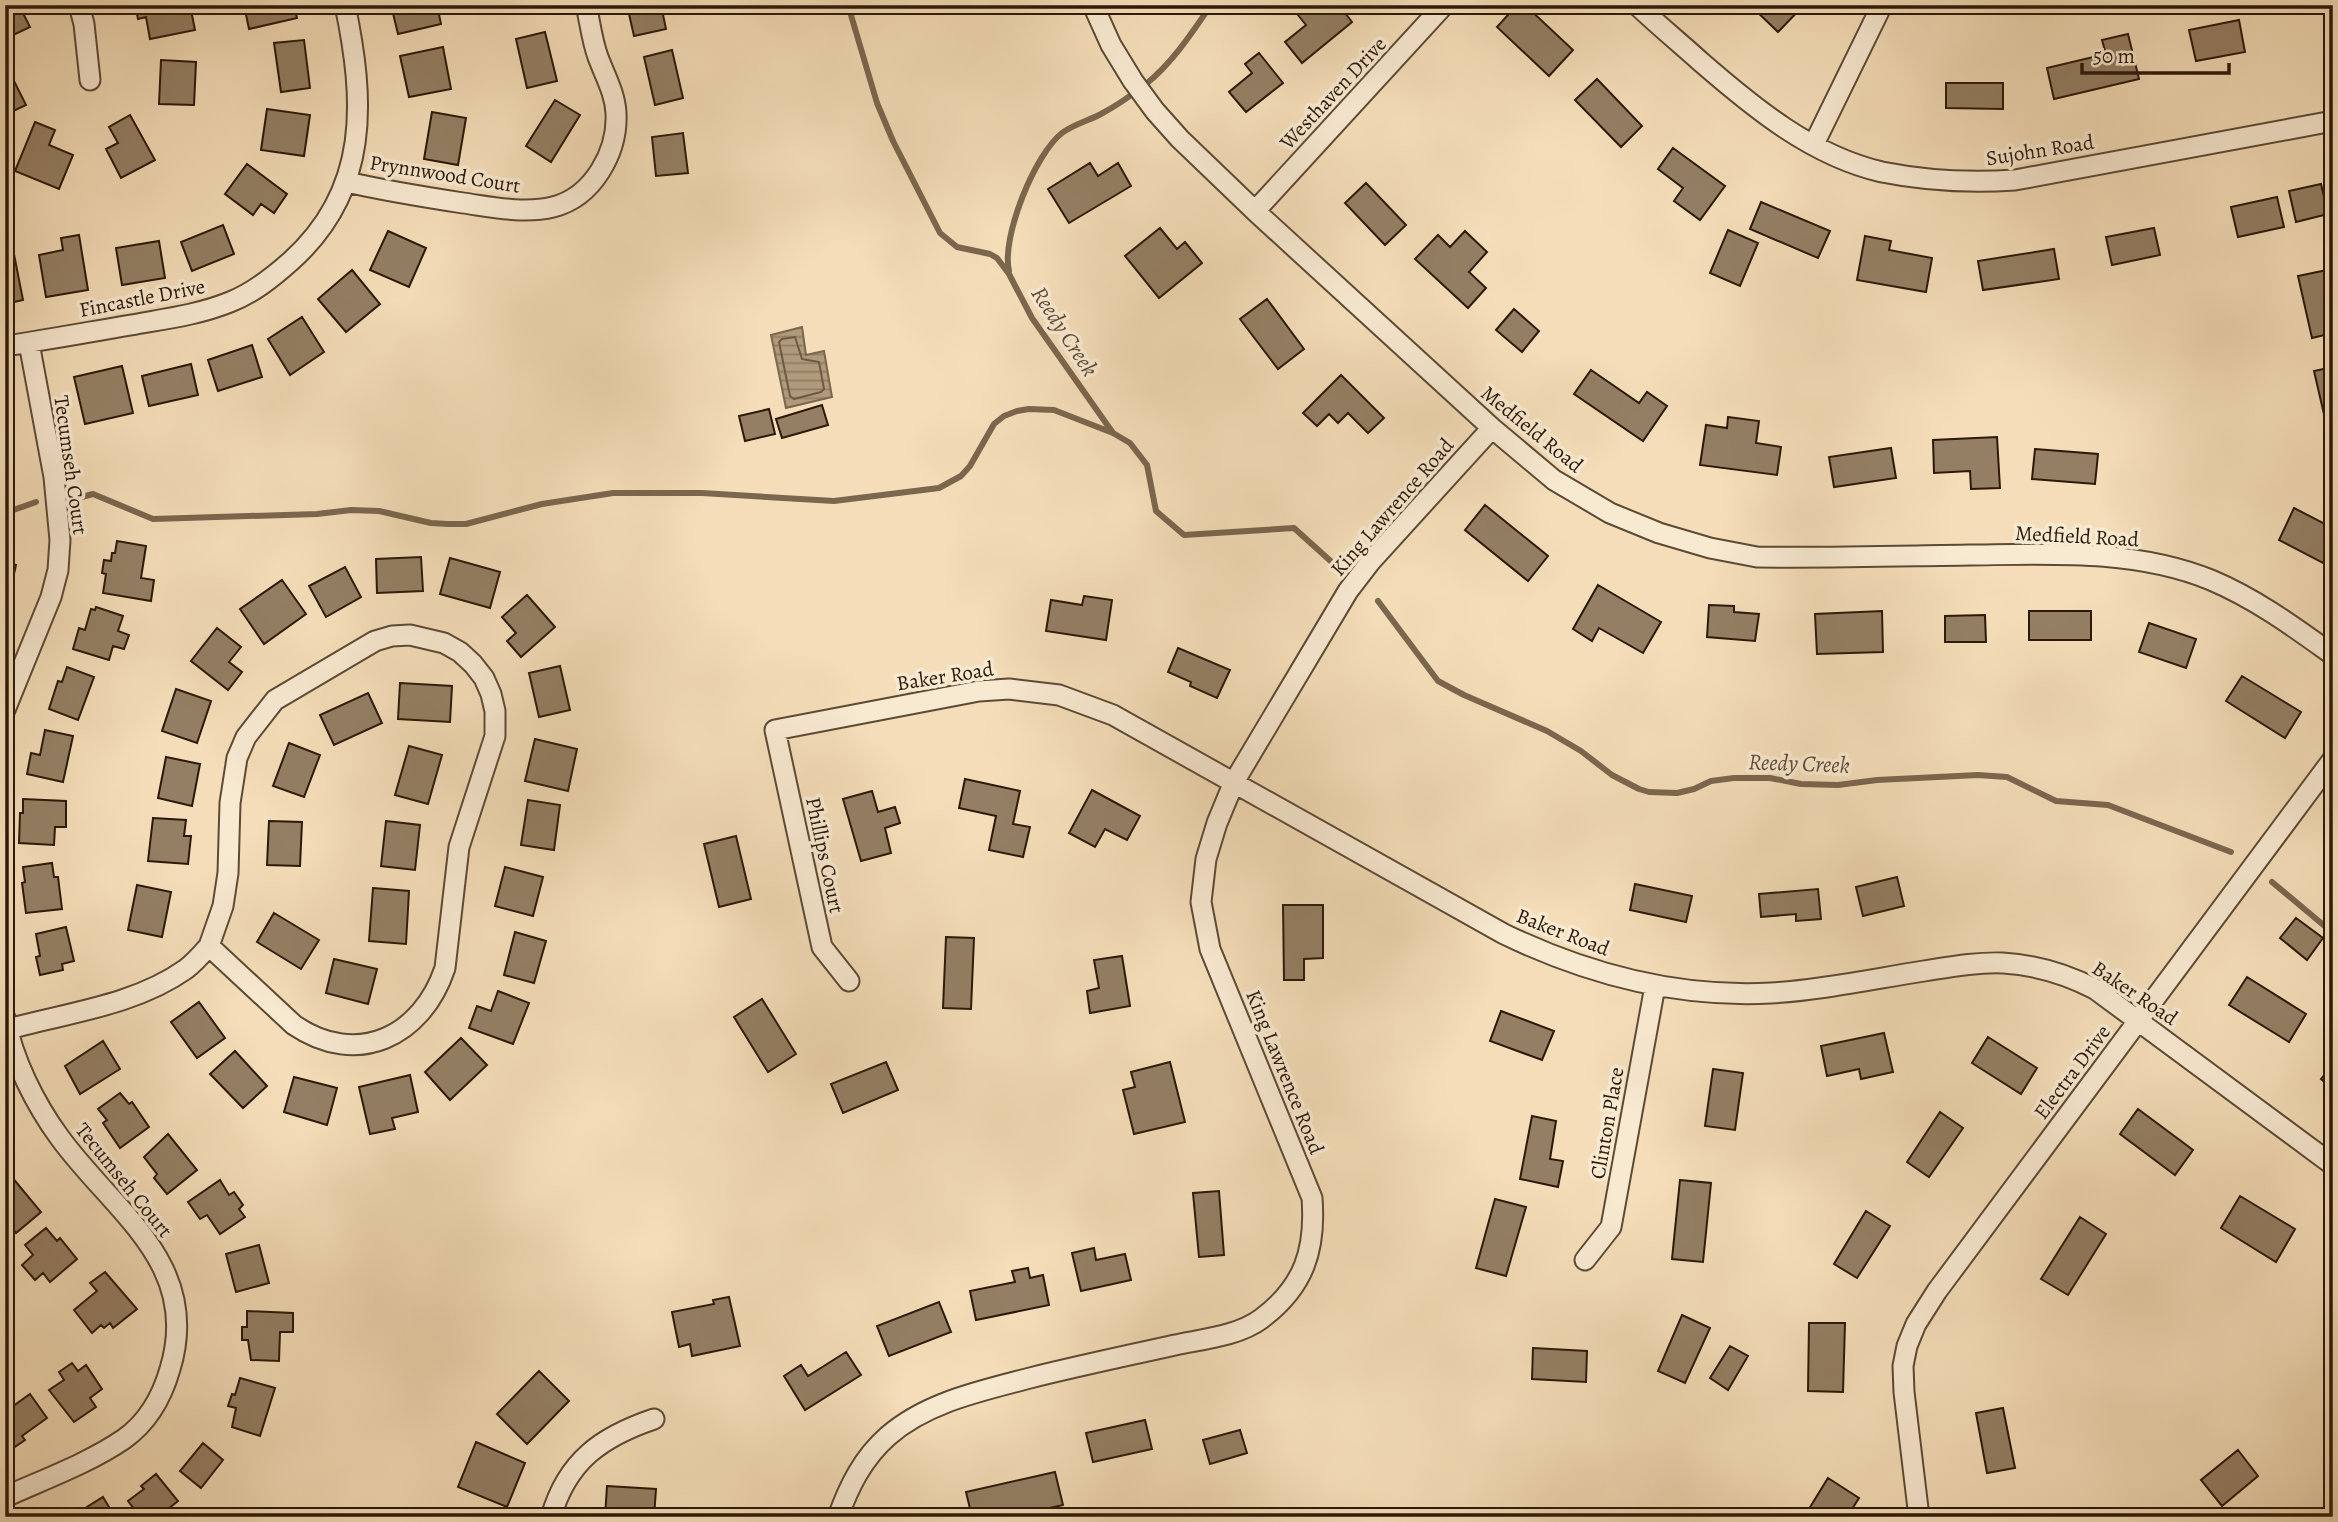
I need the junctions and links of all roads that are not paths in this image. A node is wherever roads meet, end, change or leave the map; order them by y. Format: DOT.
graph roads {
  1 [pos="79,5"];
  2 [pos="345,5"];
  3 [pos="586,5"];
  4 [pos="1093,5"];
  5 [pos="1444,5"];
  6 [pos="1637,5"];
  7 [pos="1882,5"];
  8 [pos="90,80"];
  9 [pos="2333,121"];
  10 [pos="1814,144"];
  11 [pos="347,182"];
  12 [pos="1255,211"];
  13 [pos="29,343"];
  14 [pos="5,346"];
  15 [pos="1492,428"];
  16 [pos="2333,655"];
  17 [pos="5,710"];
  18 [pos="775,730"];
  19 [pos="2333,759"];
  20 [pos="1234,782"];
  21 [pos="209,946"];
  22 [pos="849,981"];
  23 [pos="1655,986"];
  24 [pos="2138,1021"];
  25 [pos="6,1026"];
  26 [pos="2333,1165"];
  27 [pos="1585,1260"];
  28 [pos="654,1419"];
  29 [pos="5,1497"];
  30 [pos="551,1517"];
  31 [pos="838,1517"];
  32 [pos="1919,1517"];
  1 -- 8 [label="street"];
  2 -- 11 [label="street, Fincastle Drive"];
  3 -- 11 [label="street, Prynnwood Court"];
  4 -- 12 [label="street, Medfield Road"];
  5 -- 12 [label="street, Westhaven Drive"];
  6 -- 10 [label="street, Sujohn Road"];
  7 -- 10 [label="street"];
  9 -- 10 [label="street, Sujohn Road"];
  11 -- 13 [label="street, Fincastle Drive"];
  12 -- 15 [label="street, Medfield Road"];
  13 -- 14 [label="street, Fincastle Drive"];
  13 -- 17 [label="street, Tecumseh Court"];
  15 -- 16 [label="street, Medfield Road"];
  15 -- 20 [label="street, King Lawrence Road"];
  18 -- 20 [label="street, Baker Road"];
  18 -- 22 [label="street, Phillips Court"];
  19 -- 24 [label="street, Electra Drive"];
  20 -- 23 [label="street, Baker Road"];
  20 -- 31 [label="street, King Lawrence Road"];
  21 -- 21 [label="street"];
  21 -- 25 [label="street"];
  23 -- 24 [label="street, Baker Road"];
  23 -- 27 [label="street, Clinton Place"];
  24 -- 26 [label="street, Baker Road"];
  24 -- 32 [label="street, Electra Drive"];
  25 -- 29 [label="street, Tecumseh Court"];
  28 -- 30 [label="street"];
}
